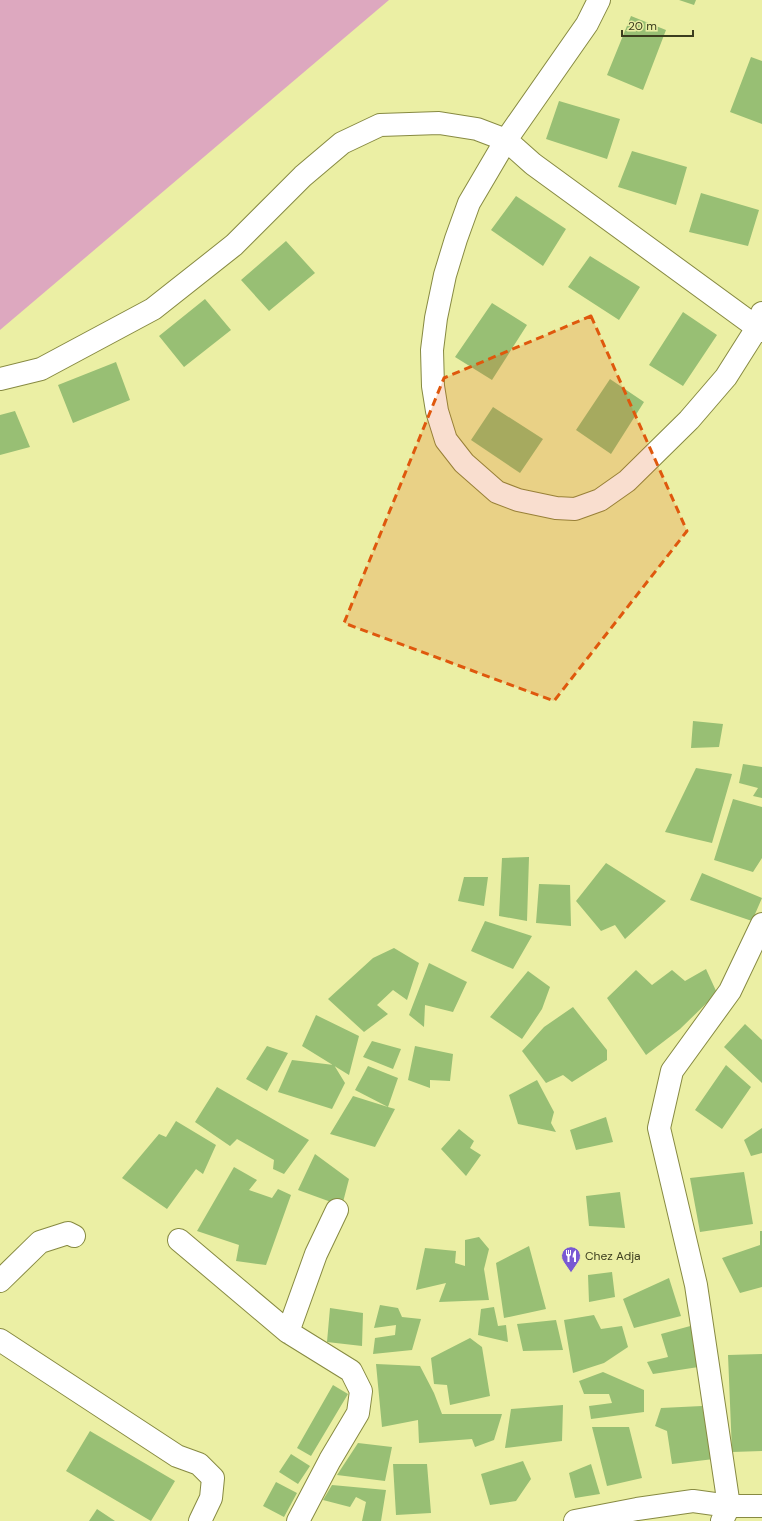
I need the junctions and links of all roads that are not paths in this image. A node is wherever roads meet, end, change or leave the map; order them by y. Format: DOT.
graph roads {
  1 [pos="599,0"];
  2 [pos="506,140"];
  3 [pos="760,324"];
  4 [pos="0,379"];
  5 [pos="762,924"];
  6 [pos="337,1210"];
  7 [pos="74,1236"];
  8 [pos="179,1240"];
  9 [pos="0,1281"];
  10 [pos="288,1332"];
  11 [pos="0,1340"];
  12 [pos="762,1506"];
  13 [pos="726,1514"];
  14 [pos="200,1521"];
  15 [pos="298,1521"];
  16 [pos="576,1521"];
  1 -- 2 [label="street"];
  2 -- 3 [label="street"];
  2 -- 3 [label="street"];
  2 -- 4 [label="street"];
  5 -- 13 [label="street"];
  6 -- 10 [label="street"];
  7 -- 9 [label="street"];
  8 -- 10 [label="street"];
  10 -- 15 [label="street"];
  11 -- 14 [label="street"];
  12 -- 13 [label="street"];
  13 -- 16 [label="street"];
}
